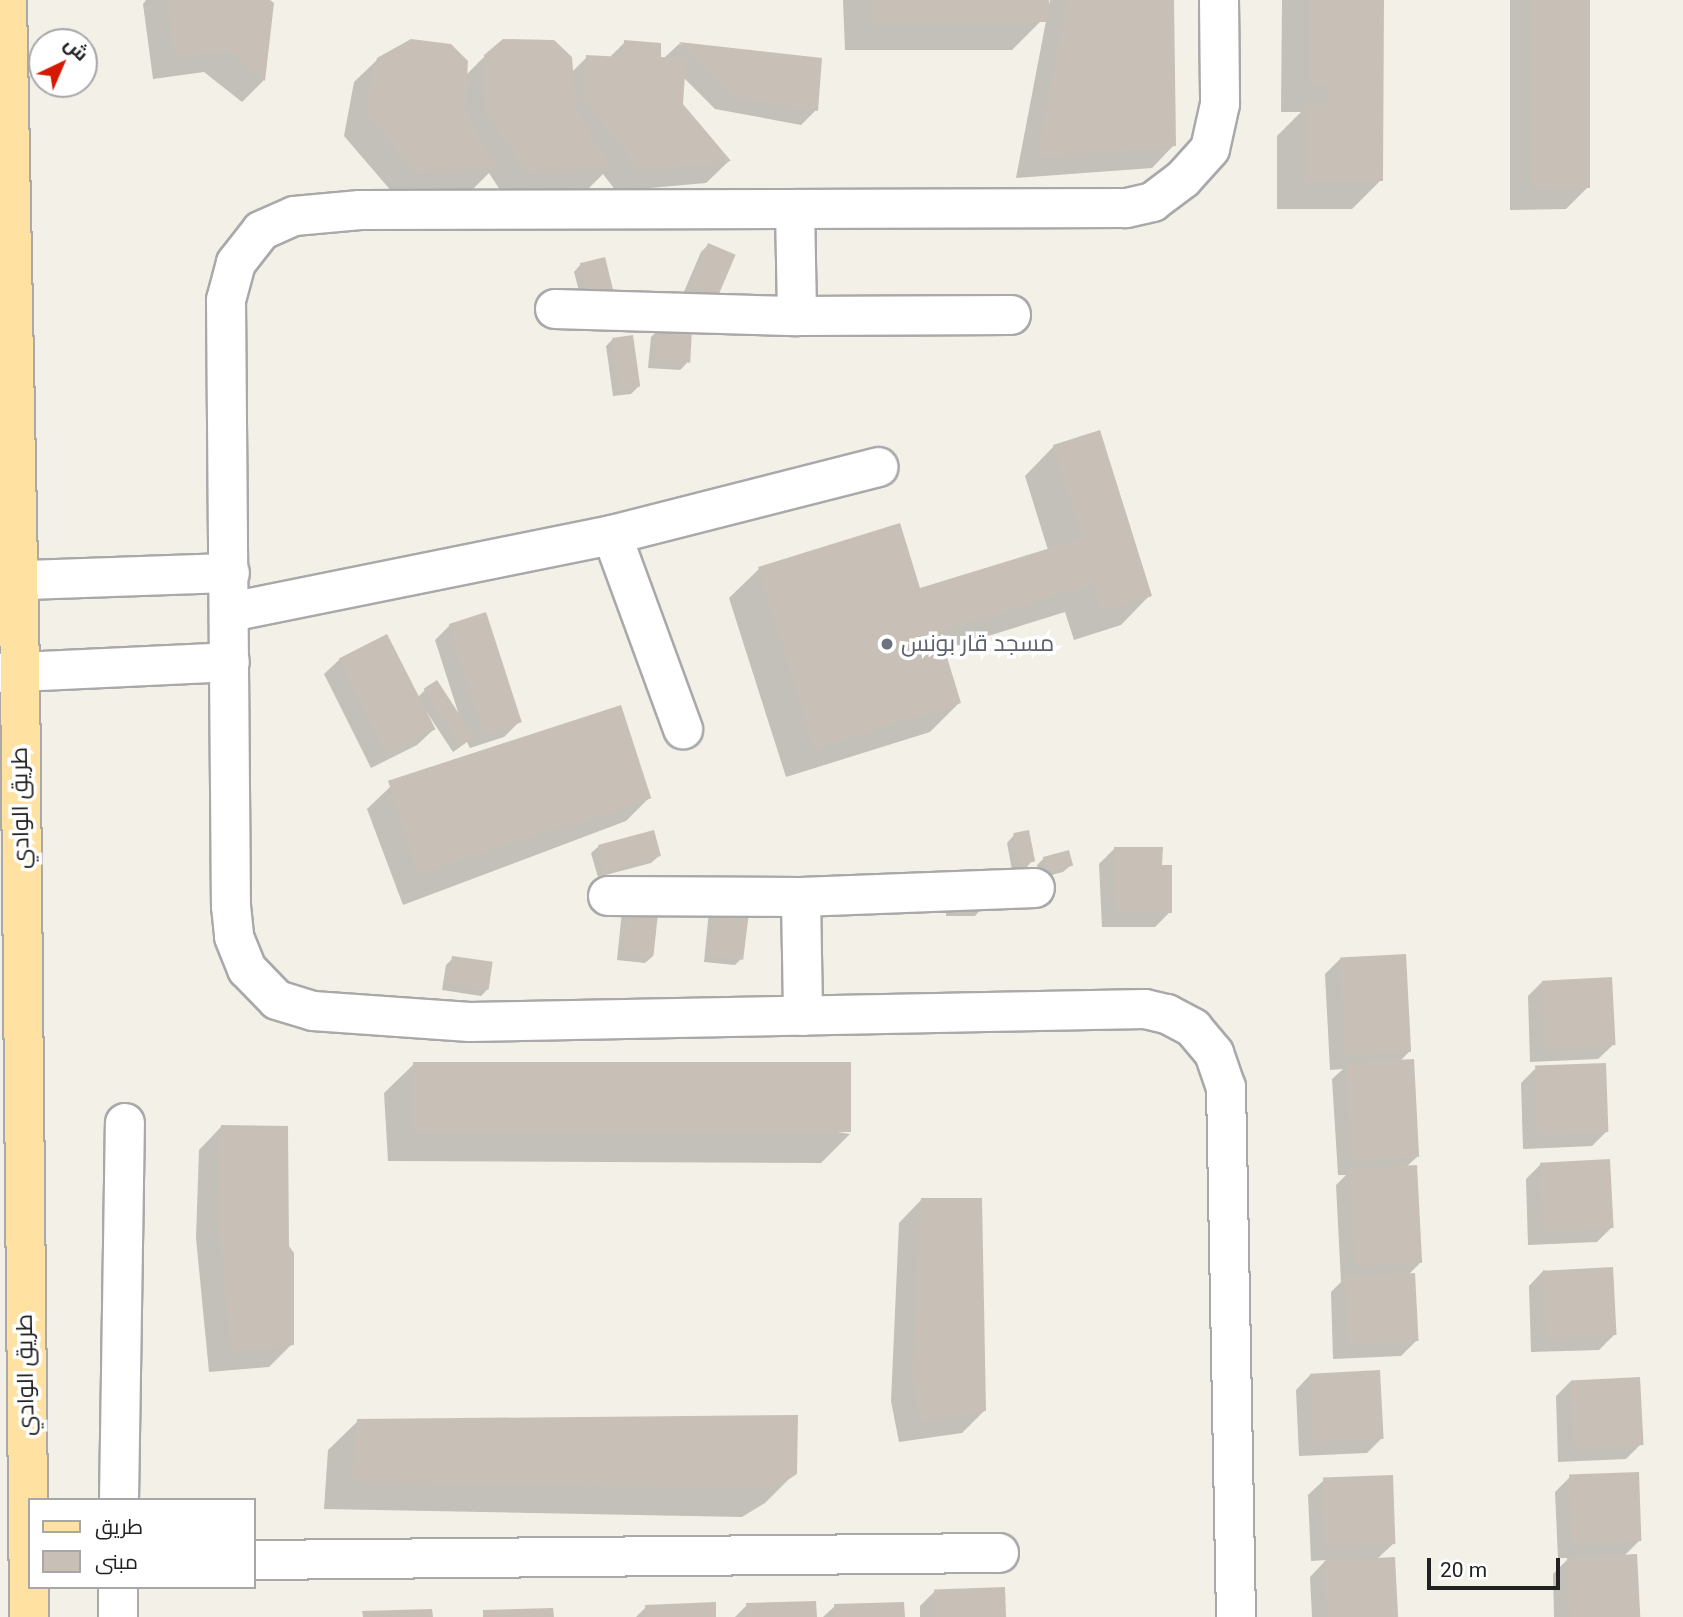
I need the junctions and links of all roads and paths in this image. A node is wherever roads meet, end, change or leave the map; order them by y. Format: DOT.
graph roads {
  1 [pos="7,0"];
  2 [pos="1219,0"];
  3 [pos="794,209"];
  4 [pos="555,309"];
  5 [pos="1011,315"];
  6 [pos="797,316"];
  7 [pos="878,467"];
  8 [pos="612,535"];
  9 [pos="230,573"];
  10 [pos="9,581"];
  11 [pos="230,612"];
  12 [pos="230,662"];
  13 [pos="10,673"];
  14 [pos="683,729"];
  15 [pos="1035,888"];
  16 [pos="608,896"];
  17 [pos="801,897"];
  18 [pos="803,1016"];
  19 [pos="125,1123"];
  20 [pos="119,1498"];
  21 [pos="28,1514"];
  22 [pos="999,1553"];
  23 [pos="256,1560"];
  24 [pos="29,1589"];
  25 [pos="118,1589"];
  26 [pos="29,1617"];
  27 [pos="118,1617"];
  28 [pos="1236,1617"];
  1 -- 10 [label="main road, طريق الوادي"];
  2 -- 3 [label="street"];
  3 -- 6 [label="street"];
  3 -- 9 [label="street"];
  4 -- 6 [label="street"];
  5 -- 6 [label="street"];
  7 -- 8 [label="street"];
  8 -- 11 [label="street"];
  8 -- 14 [label="street"];
  9 -- 10 [label="street"];
  9 -- 11 [label="street"];
  10 -- 13 [label="main road, طريق الوادي"];
  11 -- 12 [label="street"];
  12 -- 13 [label="street"];
  12 -- 18 [label="street"];
  13 -- 21 [label="main road, طريق الوادي"];
  15 -- 17 [label="street"];
  16 -- 17 [label="street"];
  17 -- 18 [label="street"];
  18 -- 28 [label="street"];
  19 -- 20 [label="street"];
  22 -- 23 [label="street"];
  24 -- 26 [label="main road, طريق الوادي"];
  25 -- 27 [label="street"];
}
